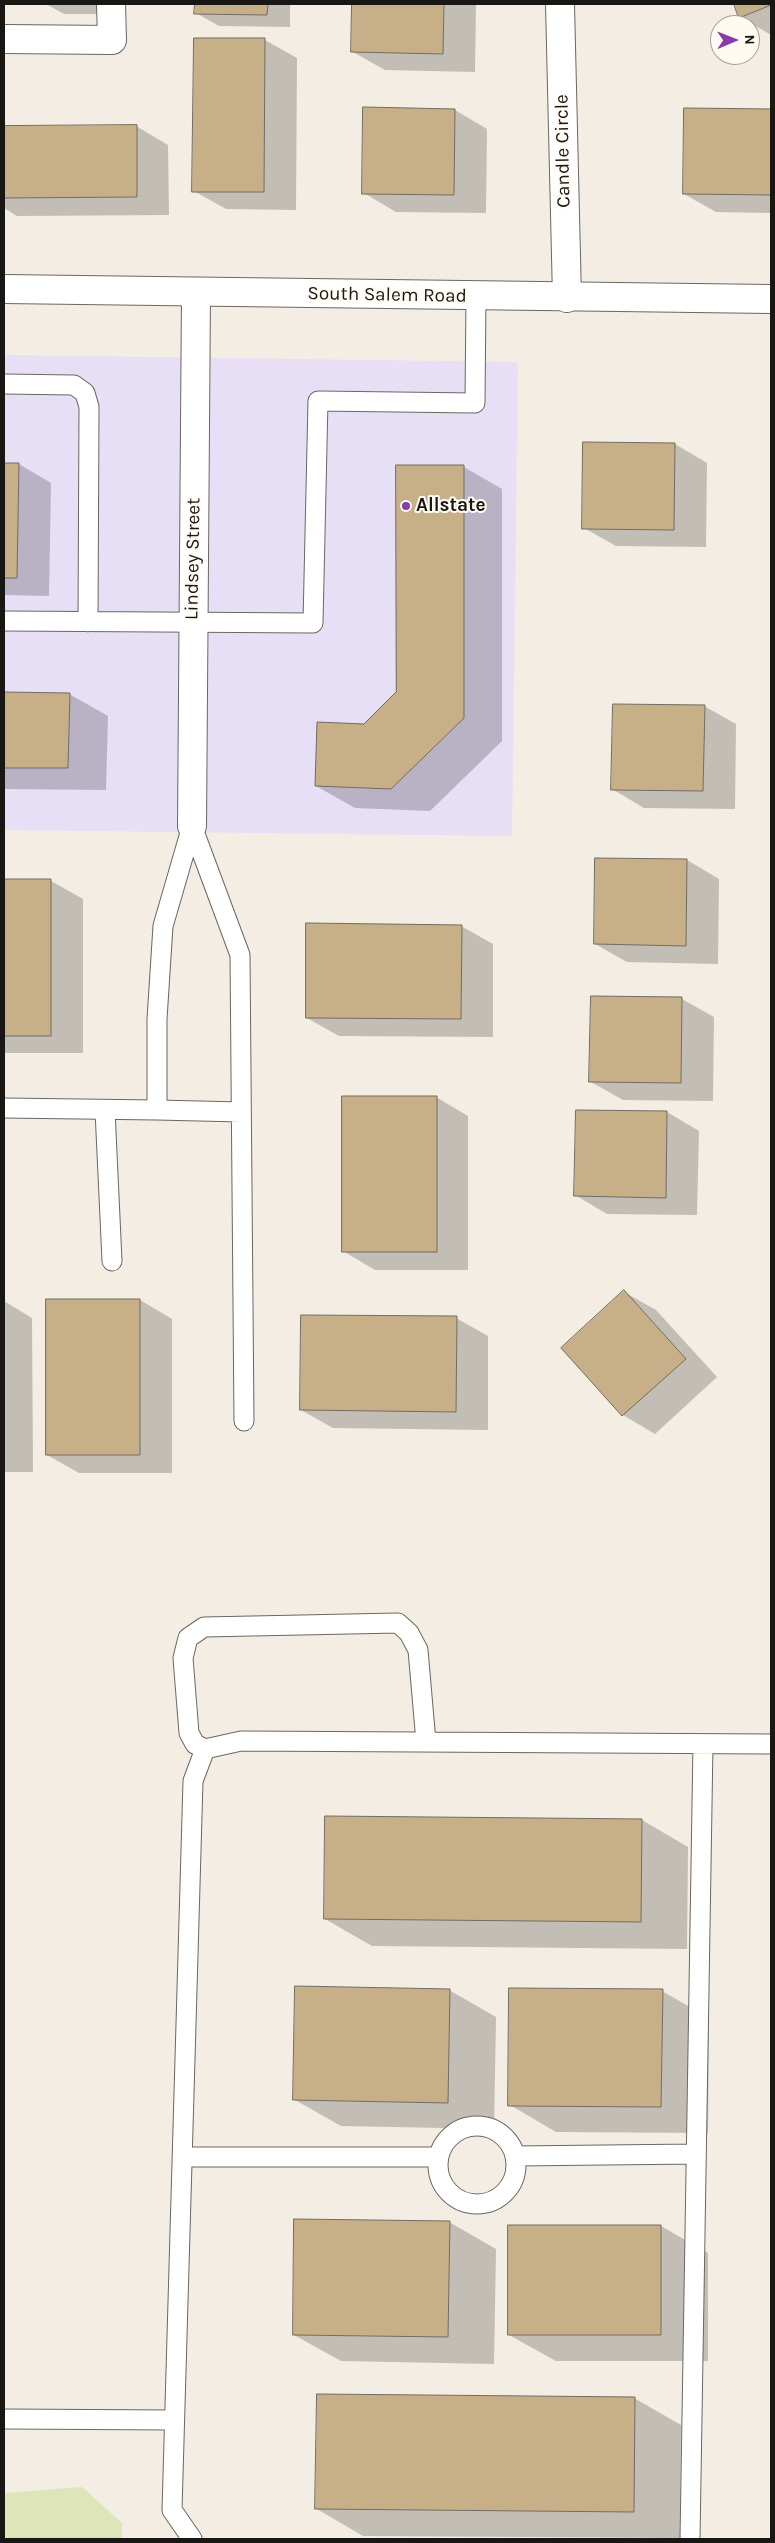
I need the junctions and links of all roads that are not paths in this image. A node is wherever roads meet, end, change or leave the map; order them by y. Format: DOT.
graph roads {
  1 [pos="112,4"];
  2 [pos="560,4"];
  3 [pos="4,39"];
  4 [pos="4,289"];
  5 [pos="196,292"];
  6 [pos="476,296"];
  7 [pos="567,298"];
  8 [pos="771,299"];
  9 [pos="4,384"];
  10 [pos="4,621"];
  11 [pos="88,622"];
  12 [pos="193,624"];
  13 [pos="192,826"];
  14 [pos="4,1108"];
  15 [pos="105,1110"];
  16 [pos="157,1110"];
  17 [pos="241,1112"];
  18 [pos="112,1261"];
  19 [pos="244,1421"];
  20 [pos="426,1742"];
  21 [pos="703,1744"];
  22 [pos="771,1744"];
  23 [pos="205,1749"];
  24 [pos="696,2154"];
  25 [pos="515,2156"];
  26 [pos="182,2157"];
  27 [pos="438,2157"];
  28 [pos="4,2419"];
  29 [pos="174,2420"];
  30 [pos="192,2539"];
  31 [pos="690,2539"];
  1 -- 3 [label="street"];
  2 -- 7 [label="street, Candle Circle"];
  4 -- 5 [label="street, South Salem Road"];
  5 -- 6 [label="street, South Salem Road"];
  5 -- 12 [label="street, Lindsey Street"];
  6 -- 7 [label="street, South Salem Road"];
  6 -- 12 [label="lane"];
  7 -- 8 [label="street, South Salem Road"];
  9 -- 11 [label="lane"];
  10 -- 11 [label="lane"];
  11 -- 12 [label="lane"];
  12 -- 13 [label="street, Lindsey Street"];
  13 -- 16 [label="lane"];
  13 -- 17 [label="lane"];
  14 -- 15 [label="lane"];
  15 -- 16 [label="lane"];
  15 -- 18 [label="lane"];
  16 -- 17 [label="lane"];
  17 -- 19 [label="lane"];
  20 -- 21 [label="lane"];
  20 -- 23 [label="lane"];
  20 -- 23 [label="lane"];
  21 -- 22 [label="lane"];
  21 -- 24 [label="lane"];
  23 -- 26 [label="lane"];
  24 -- 25 [label="lane"];
  24 -- 31 [label="lane"];
  25 -- 27 [label="lane"];
  25 -- 27 [label="lane"];
  26 -- 27 [label="lane"];
  26 -- 29 [label="lane"];
  28 -- 29 [label="lane"];
  29 -- 30 [label="lane"];
}
